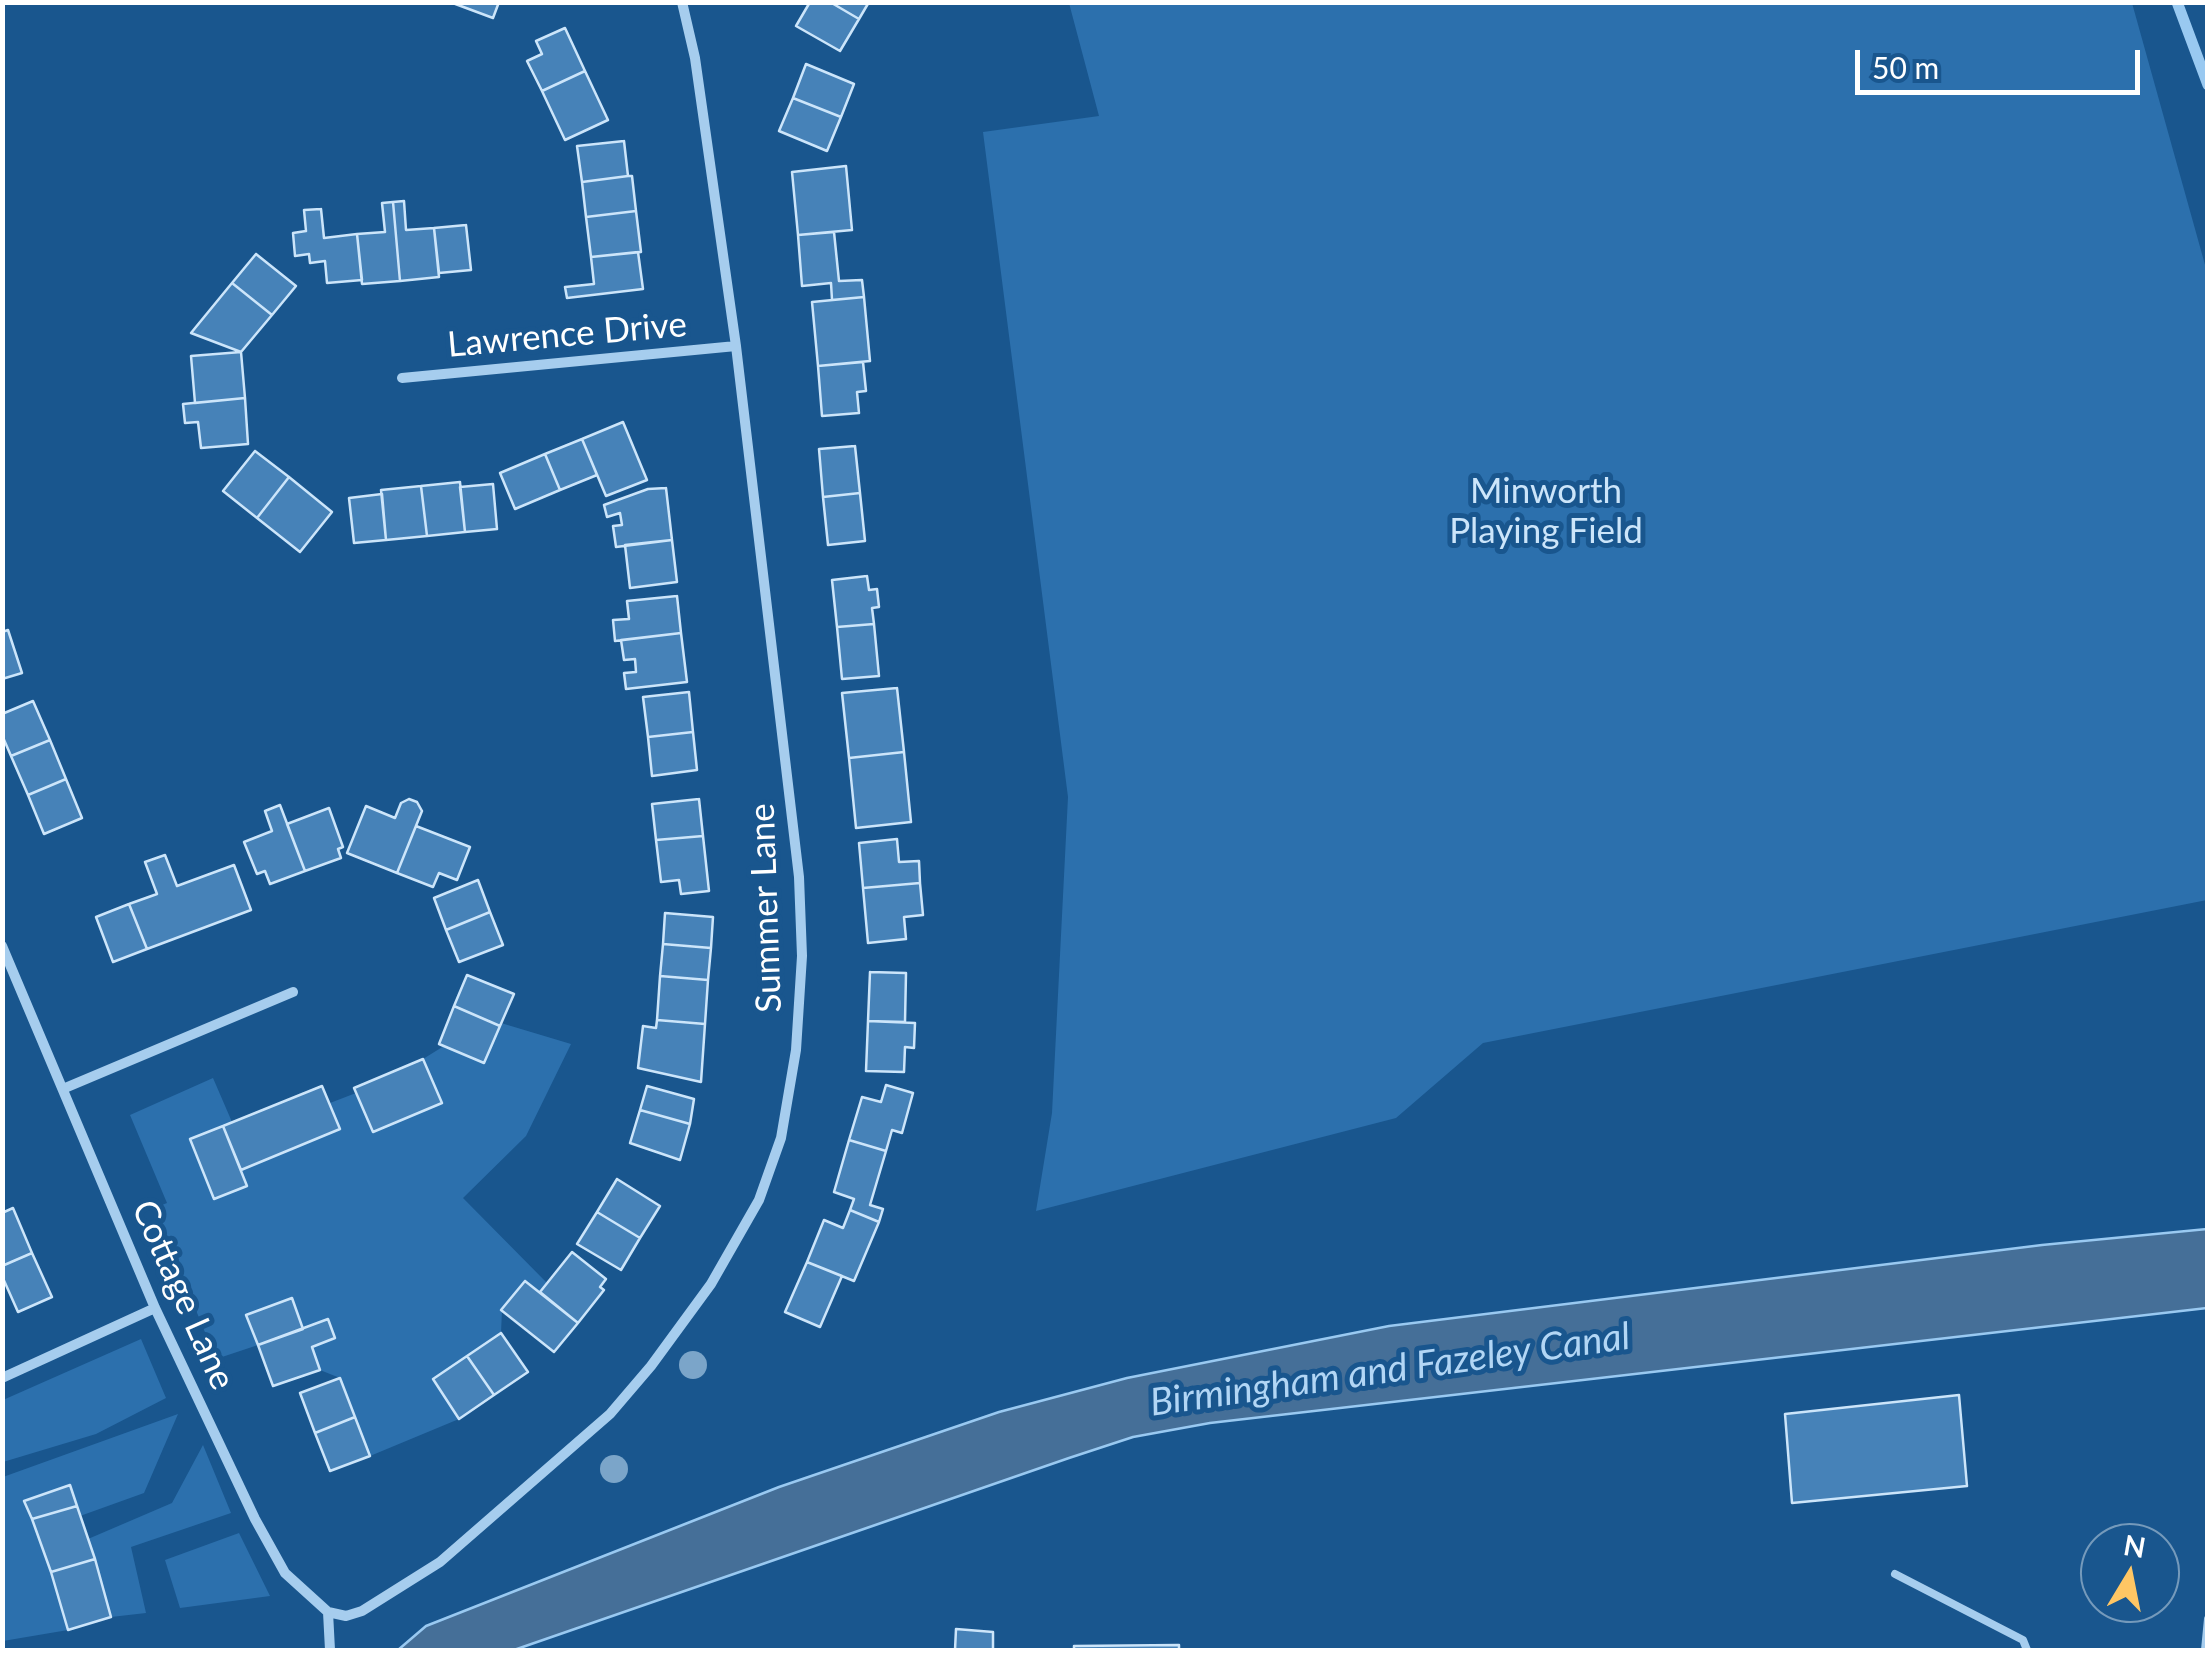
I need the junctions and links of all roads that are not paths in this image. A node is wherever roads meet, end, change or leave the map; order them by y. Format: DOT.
graph roads {
  1 [pos="682,2"];
  2 [pos="736,346"];
  3 [pos="402,378"];
  4 [pos="2,946"];
  5 [pos="293,992"];
  6 [pos="66,1088"];
  7 [pos="155,1308"];
  8 [pos="2,1378"];
  9 [pos="1895,1574"];
  10 [pos="328,1612"];
  11 [pos="2208,1619"];
  12 [pos="330,1650"];
  13 [pos="2027,1650"];
  14 [pos="2205,1650"];
  1 -- 2 [label="street, Summer Lane"];
  2 -- 3 [label="street, Lawrence Drive"];
  2 -- 10 [label="street, Summer Lane"];
  4 -- 6 [label="street, Cottage Lane"];
  5 -- 6 [label="street"];
  6 -- 7 [label="street, Cottage Lane"];
  7 -- 8 [label="street"];
  7 -- 10 [label="street, Cottage Lane"];
  9 -- 13 [label="lane"];
  10 -- 12 [label="street"];
  11 -- 14 [label="lane"];
}
